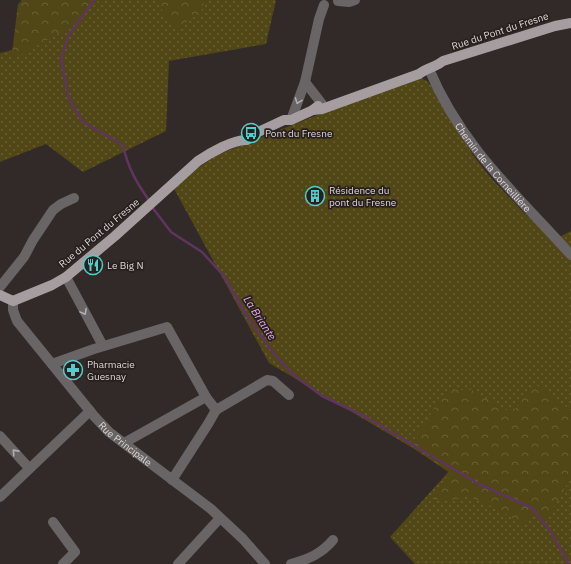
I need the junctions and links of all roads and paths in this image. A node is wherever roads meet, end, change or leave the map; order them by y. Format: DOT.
graph roads {
  1 [pos="355,0"];
  2 [pos="338,1"];
  3 [pos="323,2"];
  4 [pos="571,23"];
  5 [pos="571,27"];
  6 [pos="430,68"];
  7 [pos="305,82"];
  8 [pos="322,104"];
  9 [pos="313,110"];
  10 [pos="291,120"];
  11 [pos="74,198"];
  12 [pos="571,255"];
  13 [pos="66,277"];
  14 [pos="0,287"];
  15 [pos="0,295"];
  16 [pos="13,301"];
  17 [pos="103,346"];
  18 [pos="52,364"];
  19 [pos="289,395"];
  20 [pos="206,397"];
  21 [pos="216,410"];
  22 [pos="90,411"];
  23 [pos="0,436"];
  24 [pos="124,443"];
  25 [pos="29,468"];
  26 [pos="172,480"];
  27 [pos="0,497"];
  28 [pos="220,518"];
  29 [pos="53,522"];
  30 [pos="333,540"];
  31 [pos="63,564"];
  32 [pos="178,564"];
  33 [pos="266,564"];
  34 [pos="291,564"];
  1 -- 2 [label="street"];
  2 -- 3 [label="street"];
  3 -- 7 [label="street"];
  4 -- 6 [label="main road, Rue du Pont du Fresne"];
  5 -- 6 [label="main road, Rue du Pont du Fresne"];
  6 -- 8 [label="main road, Rue du Pont du Fresne"];
  6 -- 9 [label="main road, Rue du Pont du Fresne"];
  6 -- 12 [label="street, Chemin de la Corneillière"];
  7 -- 8 [label="street"];
  7 -- 10 [label="street, one-way"];
  8 -- 9 [label="main road, Rue du Pont du Fresne"];
  9 -- 10 [label="main road, Rue du Pont du Fresne"];
  10 -- 13 [label="main road, Rue du Pont du Fresne"];
  11 -- 14 [label="street"];
  13 -- 16 [label="main road, Rue du Pont du Fresne"];
  13 -- 17 [label="street, one-way"];
  15 -- 16 [label="main road"];
  16 -- 18 [label="street, Rue Principale"];
  17 -- 18 [label="street"];
  17 -- 20 [label="street"];
  18 -- 22 [label="street, Rue Principale"];
  19 -- 21 [label="street"];
  20 -- 21 [label="street"];
  20 -- 24 [label="street"];
  21 -- 26 [label="street"];
  22 -- 24 [label="street, Rue Principale"];
  22 -- 25 [label="street"];
  25 -- 23 [label="street, one-way"];
  24 -- 26 [label="street, Rue Principale"];
  25 -- 27 [label="street"];
  26 -- 28 [label="street, Rue Principale"];
  28 -- 32 [label="street"];
  28 -- 33 [label="street, Rue Principale"];
  29 -- 31 [label="street"];
  30 -- 34 [label="street"];
}
